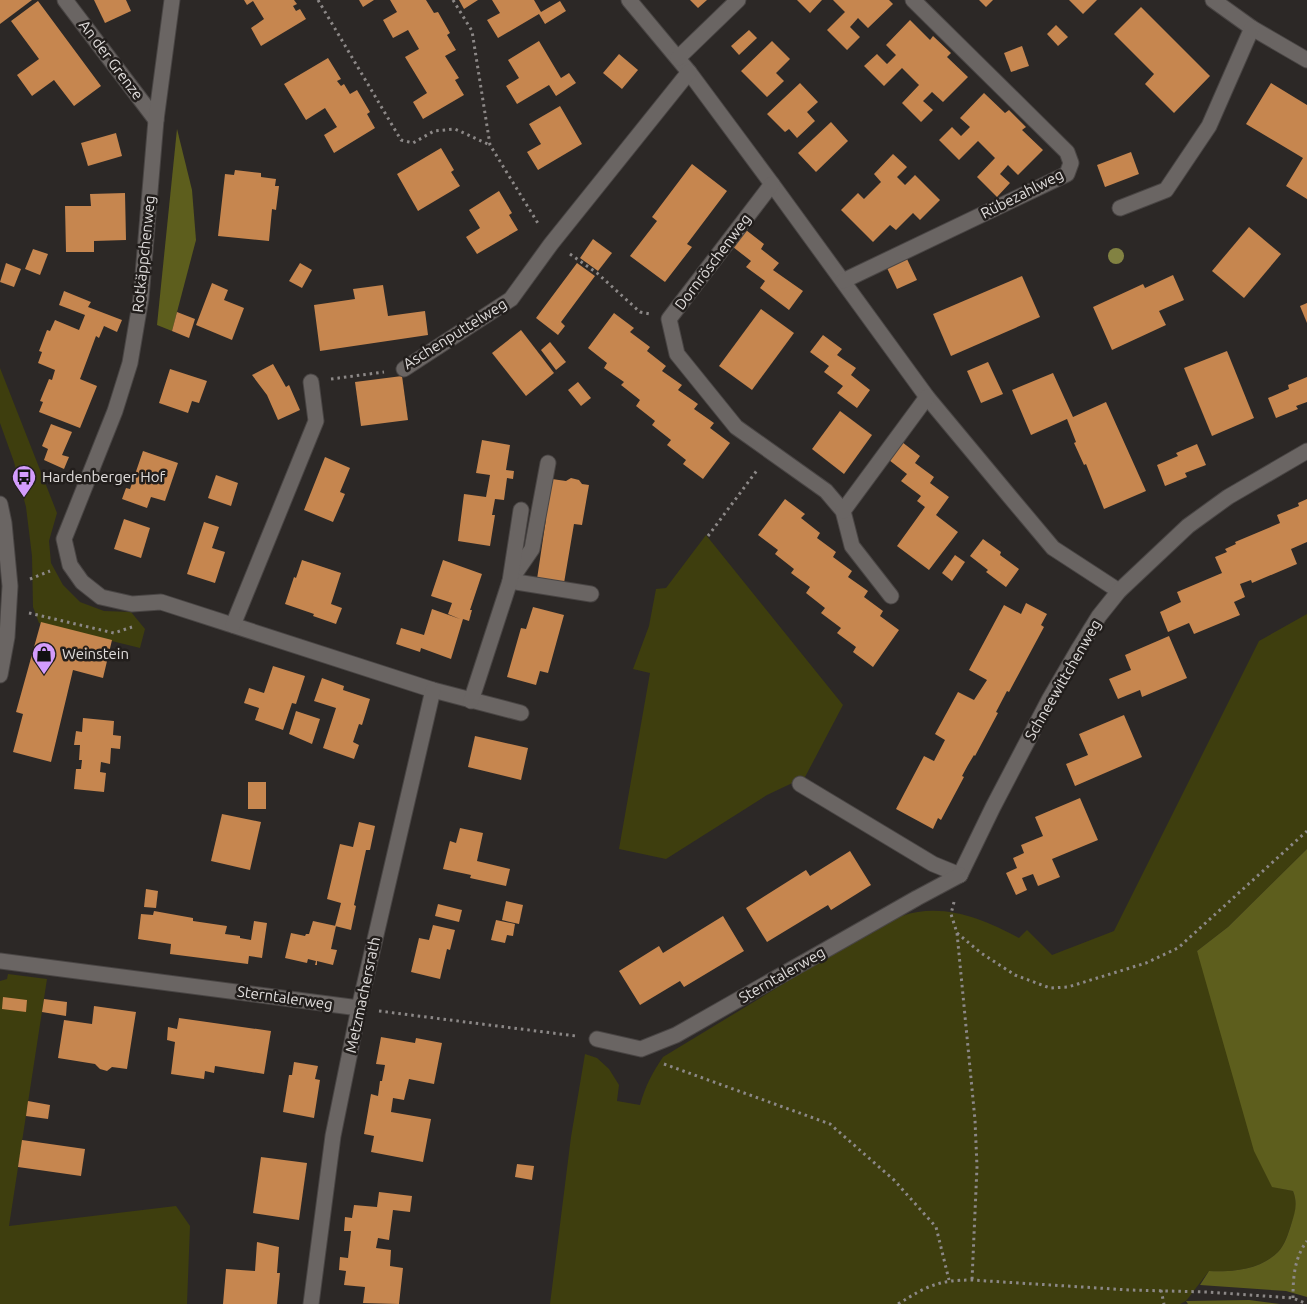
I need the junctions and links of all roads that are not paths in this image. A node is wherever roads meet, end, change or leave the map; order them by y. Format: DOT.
graph roads {
  1 [pos="65,0"];
  2 [pos="172,0"];
  3 [pos="629,0"];
  4 [pos="738,0"];
  5 [pos="913,0"];
  6 [pos="1212,0"];
  7 [pos="1252,28"];
  8 [pos="678,58"];
  9 [pos="1307,60"];
  10 [pos="689,72"];
  11 [pos="156,120"];
  12 [pos="772,184"];
  13 [pos="1120,208"];
  14 [pos="843,281"];
  15 [pos="404,369"];
  16 [pos="311,382"];
  17 [pos="927,397"];
  18 [pos="1307,451"];
  19 [pos="548,463"];
  20 [pos="0,504"];
  21 [pos="521,510"];
  22 [pos="843,510"];
  23 [pos="510,581"];
  24 [pos="1119,591"];
  25 [pos="591,594"];
  26 [pos="891,596"];
  27 [pos="233,624"];
  28 [pos="4,635"];
  29 [pos="0,675"];
  30 [pos="433,690"];
  31 [pos="471,701"];
  32 [pos="522,713"];
  33 [pos="800,784"];
  34 [pos="960,875"];
  35 [pos="0,960"];
  36 [pos="359,1008"];
  37 [pos="597,1039"];
  38 [pos="311,1304"];
  1 -- 11 [label="street, An der Grenze"];
  2 -- 11 [label="street, Rotkäppchenweg"];
  3 -- 8 [label="street"];
  4 -- 8 [label="street"];
  5 -- 14 [label="street, Rübezahlweg"];
  6 -- 7 [label="street"];
  7 -- 9 [label="street"];
  7 -- 13 [label="street"];
  8 -- 10 [label="street"];
  10 -- 12 [label="street"];
  10 -- 15 [label="street, Aschenputtelweg"];
  11 -- 27 [label="street, Rotkäppchenweg"];
  12 -- 14 [label="street"];
  12 -- 22 [label="street, Dornröschenweg"];
  14 -- 17 [label="street"];
  16 -- 27 [label="street"];
  17 -- 22 [label="street"];
  17 -- 24 [label="street"];
  18 -- 24 [label="street, Schneewittchenweg"];
  19 -- 23 [label="street"];
  20 -- 28 [label="street"];
  21 -- 23 [label="street"];
  22 -- 26 [label="street, Dornröschenweg"];
  23 -- 25 [label="street"];
  23 -- 31 [label="street"];
  24 -- 34 [label="street, Schneewittchenweg"];
  27 -- 30 [label="street"];
  28 -- 29 [label="street"];
  30 -- 31 [label="street"];
  30 -- 36 [label="street, Metzmachersrath"];
  31 -- 32 [label="street"];
  33 -- 34 [label="street"];
  34 -- 37 [label="street, Sterntalerweg"];
  35 -- 36 [label="street, Sterntalerweg"];
  36 -- 38 [label="street, Metzmachersrath"];
}
